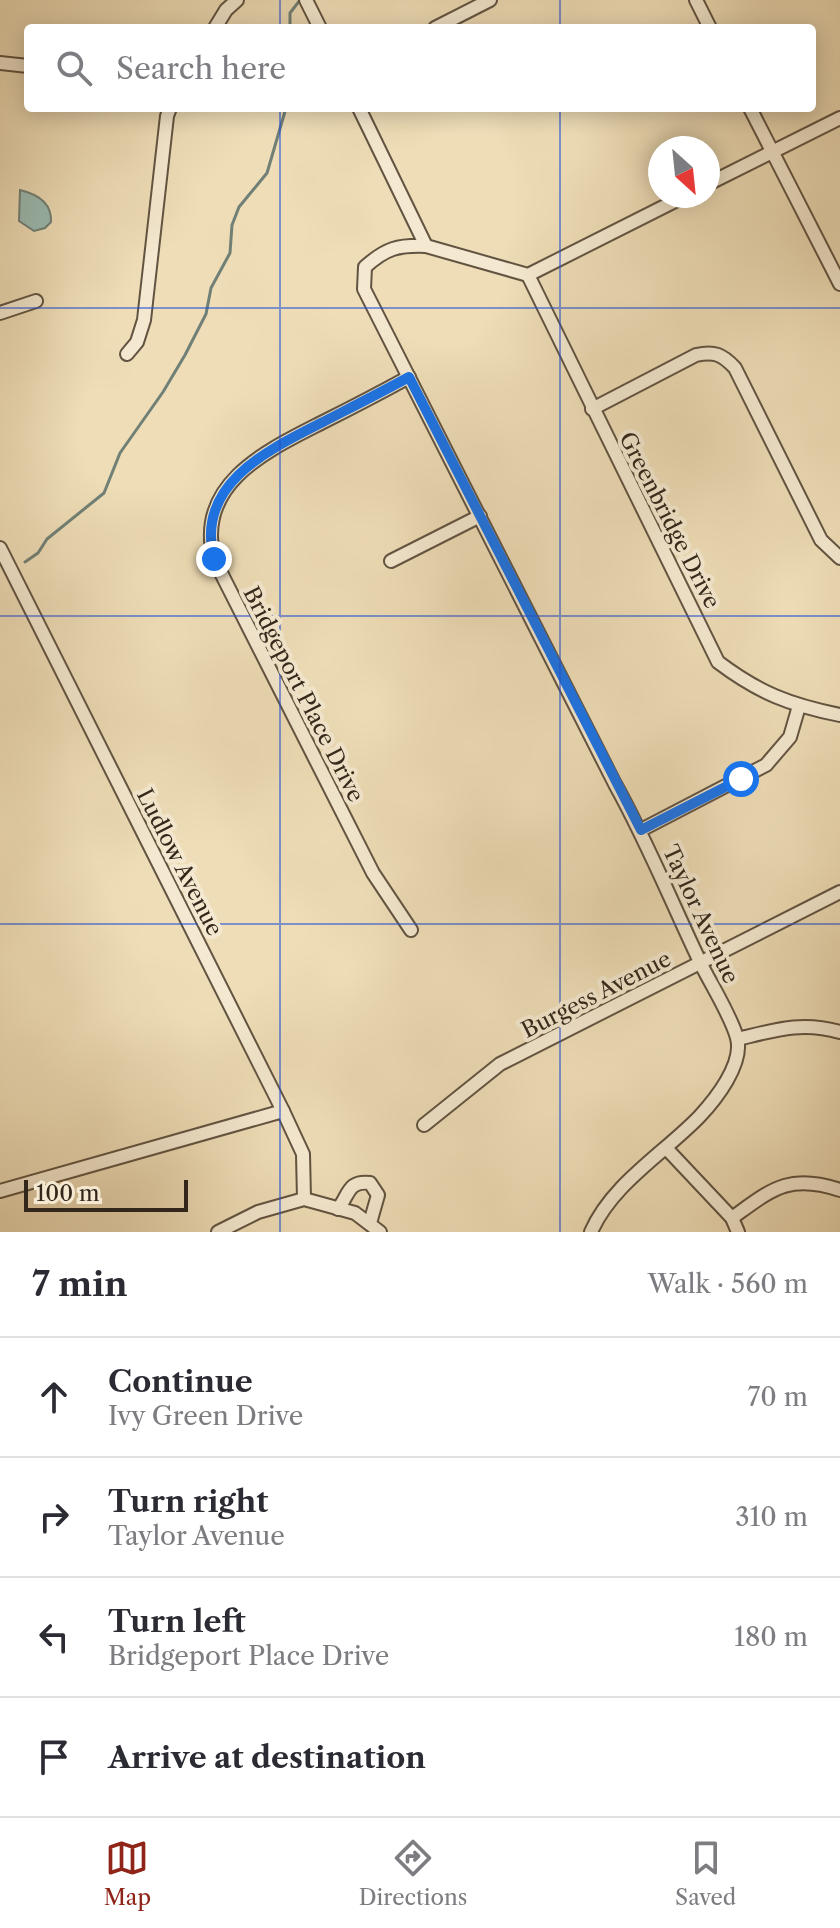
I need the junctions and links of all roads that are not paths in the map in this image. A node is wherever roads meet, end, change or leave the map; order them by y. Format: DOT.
graph roads {
  1 [pos="237,0"];
  2 [pos="490,0"];
  3 [pos="696,0"];
  4 [pos="306,1"];
  5 [pos="217,24"];
  6 [pos="318,24"];
  7 [pos="443,24"];
  8 [pos="708,24"];
  9 [pos="0,63"];
  10 [pos="24,66"];
  11 [pos="168,112"];
  12 [pos="361,112"];
  13 [pos="752,112"];
  14 [pos="840,118"];
  15 [pos="772,151"];
  16 [pos="720,178"];
  17 [pos="661,208"];
  18 [pos="426,246"];
  19 [pos="528,275"];
  20 [pos="840,284"];
  21 [pos="36,301"];
  22 [pos="0,313"];
  23 [pos="127,354"];
  24 [pos="409,377"];
  25 [pos="592,409"];
  26 [pos="480,516"];
  27 [pos="0,548"];
  28 [pos="840,558"];
  29 [pos="391,561"];
  30 [pos="799,706"];
  31 [pos="840,715"];
  32 [pos="641,830"];
  33 [pos="840,892"];
  34 [pos="411,930"];
  35 [pos="701,964"];
  36 [pos="840,1032"];
  37 [pos="738,1039"];
  38 [pos="283,1111"];
  39 [pos="424,1125"];
  40 [pos="666,1148"];
  41 [pos="840,1190"];
  42 [pos="0,1191"];
  43 [pos="304,1199"];
  44 [pos="338,1209"];
  45 [pos="732,1218"];
  46 [pos="375,1227"];
  47 [pos="218,1232"];
  48 [pos="591,1232"];
  49 [pos="738,1232"];
  1 -- 5 [label="street"];
  2 -- 7 [label="street"];
  3 -- 8 [label="street"];
  4 -- 6 [label="street"];
  9 -- 10 [label="street"];
  11 -- 23 [label="street"];
  12 -- 18 [label="street"];
  13 -- 15 [label="street"];
  14 -- 15 [label="street"];
  15 -- 16 [label="street"];
  15 -- 20 [label="street"];
  17 -- 19 [label="street"];
  18 -- 19 [label="street"];
  18 -- 24 [label="street, Taylor Avenue"];
  19 -- 25 [label="street, Greenbridge Drive"];
  21 -- 22 [label="street"];
  24 -- 26 [label="street, Taylor Avenue"];
  24 -- 34 [label="street, Bridgeport Place Drive"];
  25 -- 28 [label="street"];
  25 -- 30 [label="street, Greenbridge Drive"];
  26 -- 29 [label="street"];
  26 -- 32 [label="street, Taylor Avenue"];
  27 -- 38 [label="street, Ludlow Avenue"];
  30 -- 31 [label="street, Greenbridge Drive"];
  30 -- 32 [label="street"];
  32 -- 35 [label="street, Taylor Avenue"];
  33 -- 35 [label="street, Burgess Avenue"];
  35 -- 37 [label="street, Taylor Avenue"];
  35 -- 39 [label="street, Burgess Avenue"];
  36 -- 37 [label="street"];
  37 -- 40 [label="street"];
  38 -- 42 [label="street"];
  38 -- 43 [label="street, Ludlow Avenue"];
  40 -- 45 [label="street"];
  40 -- 48 [label="street"];
  41 -- 45 [label="street"];
  43 -- 44 [label="street"];
  43 -- 47 [label="street"];
  44 -- 46 [label="street"];
  44 -- 46 [label="street"];
  45 -- 49 [label="street"];
}
